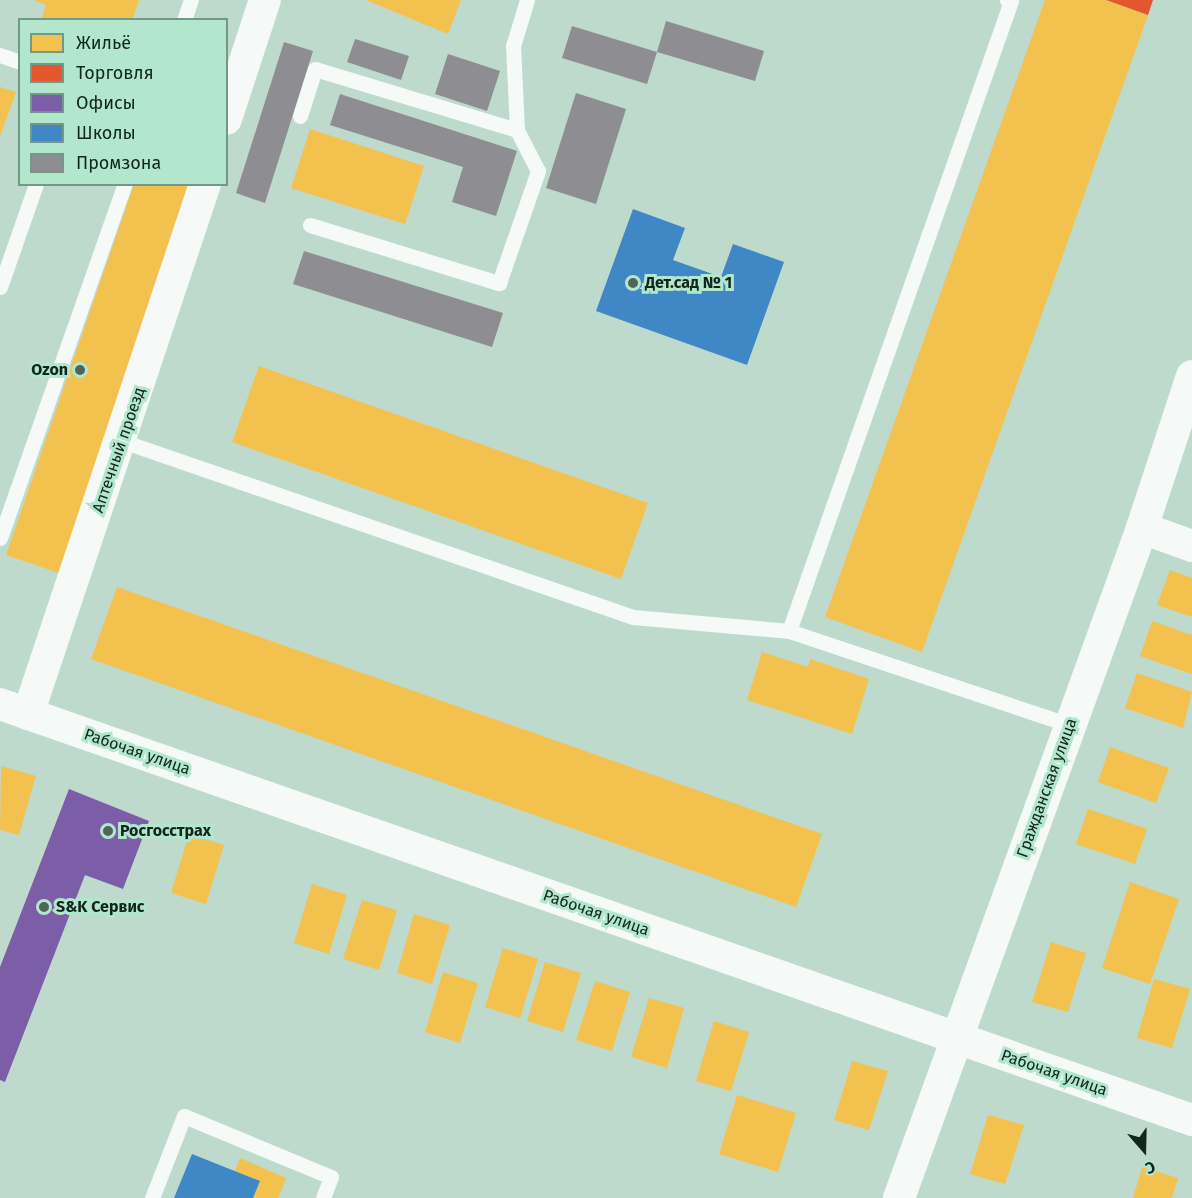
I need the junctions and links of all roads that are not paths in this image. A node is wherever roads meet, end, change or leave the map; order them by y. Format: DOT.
graph roads {
  1 [pos="191,0"];
  2 [pos="265,0"];
  3 [pos="527,0"];
  4 [pos="1007,0"];
  5 [pos="185,18"];
  6 [pos="0,56"];
  7 [pos="18,61"];
  8 [pos="228,113"];
  9 [pos="300,116"];
  10 [pos="517,130"];
  11 [pos="35,186"];
  12 [pos="124,186"];
  13 [pos="204,186"];
  14 [pos="310,225"];
  15 [pos="0,287"];
  16 [pos="1192,376"];
  17 [pos="122,441"];
  18 [pos="1142,528"];
  19 [pos="0,538"];
  20 [pos="1192,546"];
  21 [pos="789,631"];
  22 [pos="14,709"];
  23 [pos="1070,725"];
  24 [pos="955,1040"];
  25 [pos="1192,1120"];
  26 [pos="152,1198"];
  27 [pos="323,1198"];
  28 [pos="899,1198"];
  1 -- 5 [label="lane"];
  2 -- 8 [label="street"];
  3 -- 10 [label="lane"];
  4 -- 21 [label="lane"];
  6 -- 7 [label="lane"];
  9 -- 10 [label="lane"];
  10 -- 14 [label="lane"];
  11 -- 15 [label="lane"];
  12 -- 19 [label="lane"];
  13 -- 17 [label="street, Аптечный проезд"];
  16 -- 18 [label="street, Гражданская улица"];
  17 -- 21 [label="lane"];
  17 -- 22 [label="street, Аптечный проезд"];
  18 -- 20 [label="street"];
  18 -- 23 [label="street, Гражданская улица"];
  21 -- 23 [label="lane"];
  22 -- 24 [label="street, Рабочая улица"];
  23 -- 24 [label="street, Гражданская улица"];
  24 -- 25 [label="street, Рабочая улица"];
  24 -- 28 [label="street, Гражданская улица"];
  26 -- 27 [label="lane"];
}
